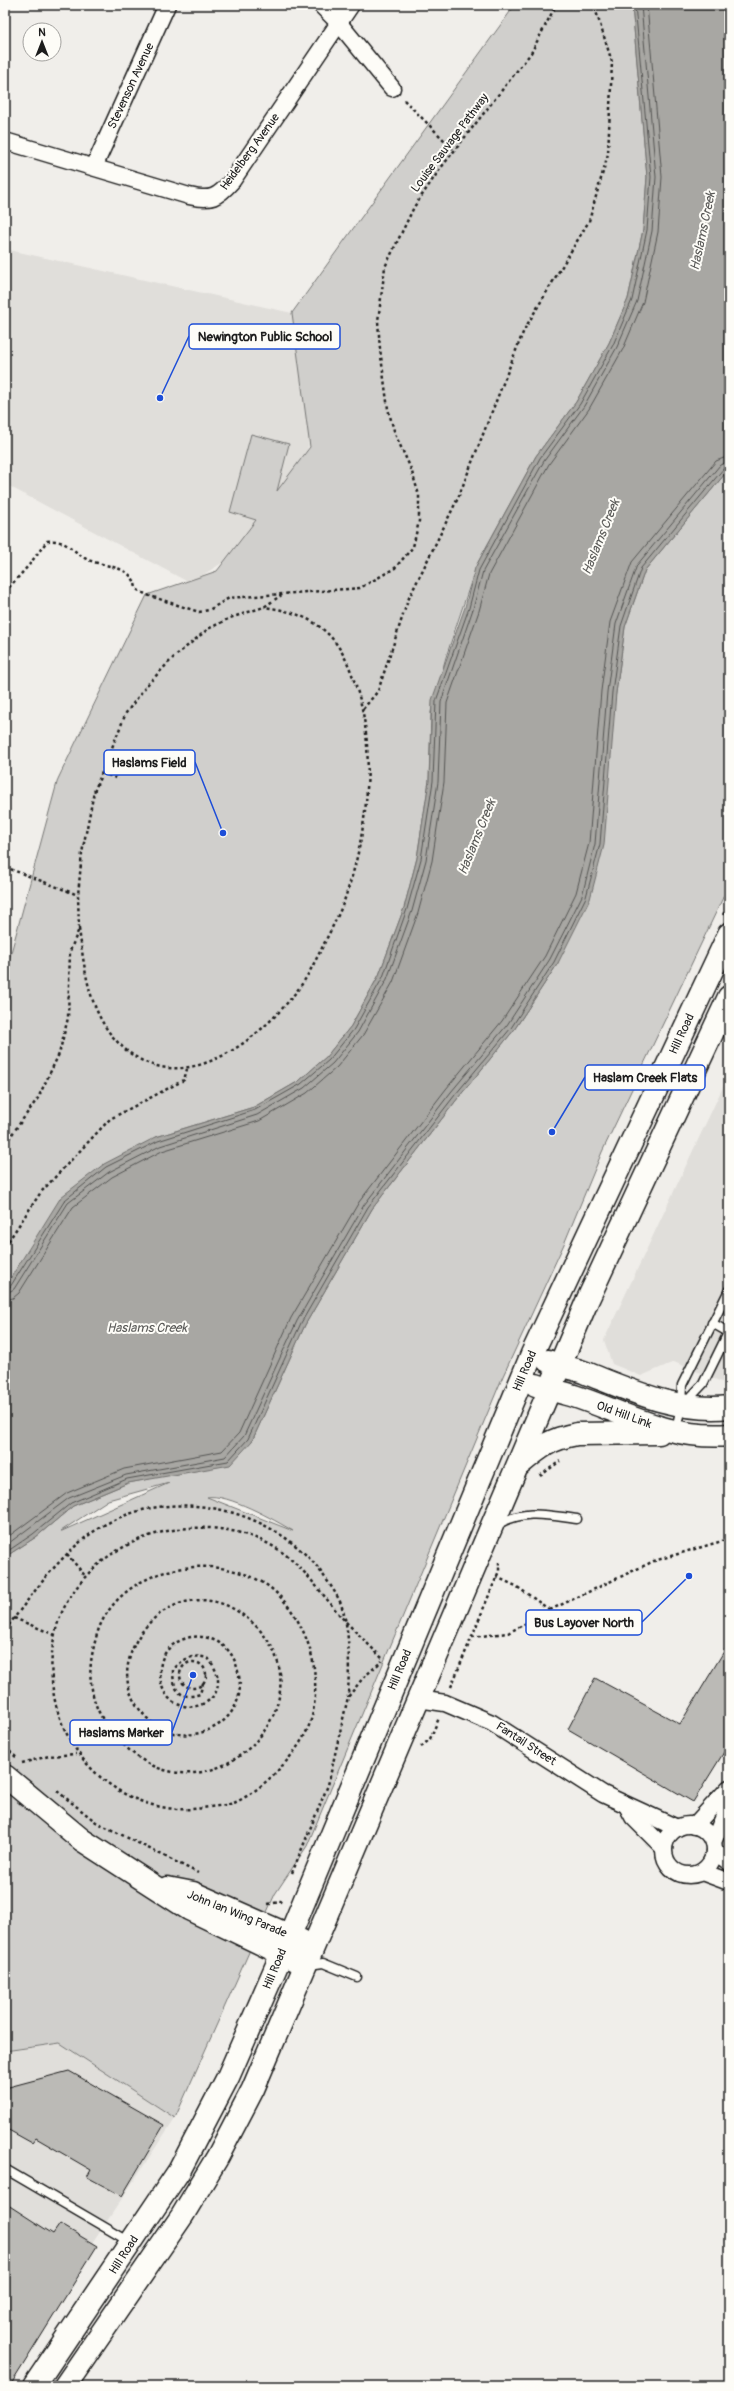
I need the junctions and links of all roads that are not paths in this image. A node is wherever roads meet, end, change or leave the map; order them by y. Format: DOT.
graph roads {
  1 [pos="167,5"];
  2 [pos="321,5"];
  3 [pos="351,5"];
  4 [pos="338,22"];
  5 [pos="392,88"];
  6 [pos="5,141"];
  7 [pos="94,167"];
  8 [pos="729,934"];
  9 [pos="729,997"];
  10 [pos="729,1290"];
  11 [pos="712,1323"];
  12 [pos="729,1331"];
  13 [pos="532,1354"];
  14 [pos="561,1367"];
  15 [pos="522,1380"];
  16 [pos="550,1390"];
  17 [pos="682,1406"];
  18 [pos="729,1407"];
  19 [pos="675,1433"];
  20 [pos="729,1435"];
  21 [pos="516,1469"];
  22 [pos="577,1519"];
  23 [pos="490,1528"];
  24 [pos="418,1699"];
  25 [pos="383,1710"];
  26 [pos="5,1776"];
  27 [pos="729,1788"];
  28 [pos="729,1805"];
  29 [pos="627,1806"];
  30 [pos="694,1826"];
  31 [pos="677,1828"];
  32 [pos="714,1847"];
  33 [pos="664,1848"];
  34 [pos="729,1862"];
  35 [pos="702,1872"];
  36 [pos="729,1882"];
  37 [pos="286,1944"];
  38 [pos="315,1958"];
  39 [pos="357,1977"];
  40 [pos="5,2169"];
  41 [pos="132,2243"];
  42 [pos="154,2256"];
  43 [pos="34,2386"];
  44 [pos="65,2386"];
  1 -- 7 [label="street, Stevenson Avenue"];
  2 -- 4 [label="street"];
  3 -- 4 [label="street, Heidelberg Avenue"];
  4 -- 5 [label="street"];
  4 -- 7 [label="street, Heidelberg Avenue"];
  6 -- 7 [label="street, Heidelberg Avenue"];
  8 -- 13 [label="main road, Hill Road"];
  9 -- 14 [label="main road, Hill Road"];
  10 -- 11 [label="lane"];
  11 -- 12 [label="lane"];
  11 -- 17 [label="lane"];
  12 -- 17 [label="lane"];
  13 -- 14 [label="main road, Old Hill Link"];
  13 -- 15 [label="main road, Hill Road"];
  14 -- 16 [label="main road, Hill Road"];
  14 -- 17 [label="main road, Old Hill Link"];
  15 -- 16 [label="main road, Old Hill Link"];
  15 -- 25 [label="main road, Hill Road"];
  16 -- 19 [label="main road, Old Hill Link"];
  16 -- 21 [label="main road, Hill Road"];
  17 -- 18 [label="main road, Old Hill Link"];
  17 -- 19 [label="lane"];
  19 -- 20 [label="main road, Old Hill Link"];
  19 -- 21 [label="main road"];
  21 -- 23 [label="main road, Hill Road"];
  22 -- 23 [label="lane"];
  23 -- 24 [label="main road, Hill Road"];
  24 -- 25 [label="main road"];
  24 -- 29 [label="street, Fantail Street"];
  24 -- 38 [label="main road, Hill Road"];
  25 -- 37 [label="main road, Hill Road"];
  26 -- 37 [label="main road, John Ian Wing Parade"];
  27 -- 30 [label="street"];
  28 -- 32 [label="street"];
  29 -- 31 [label="street, Fantail Street"];
  29 -- 33 [label="street, Fantail Street"];
  30 -- 31 [label="street"];
  30 -- 32 [label="street"];
  31 -- 33 [label="street"];
  32 -- 34 [label="street"];
  32 -- 35 [label="street"];
  33 -- 35 [label="street"];
  35 -- 36 [label="street"];
  37 -- 38 [label="main road, John Ian Wing Parade"];
  37 -- 41 [label="main road, Hill Road"];
  38 -- 39 [label="lane"];
  38 -- 42 [label="main road, Hill Road"];
  40 -- 41 [label="lane"];
  41 -- 42 [label="main road"];
  41 -- 43 [label="main road, Hill Road"];
  42 -- 44 [label="main road, Hill Road"];
}
